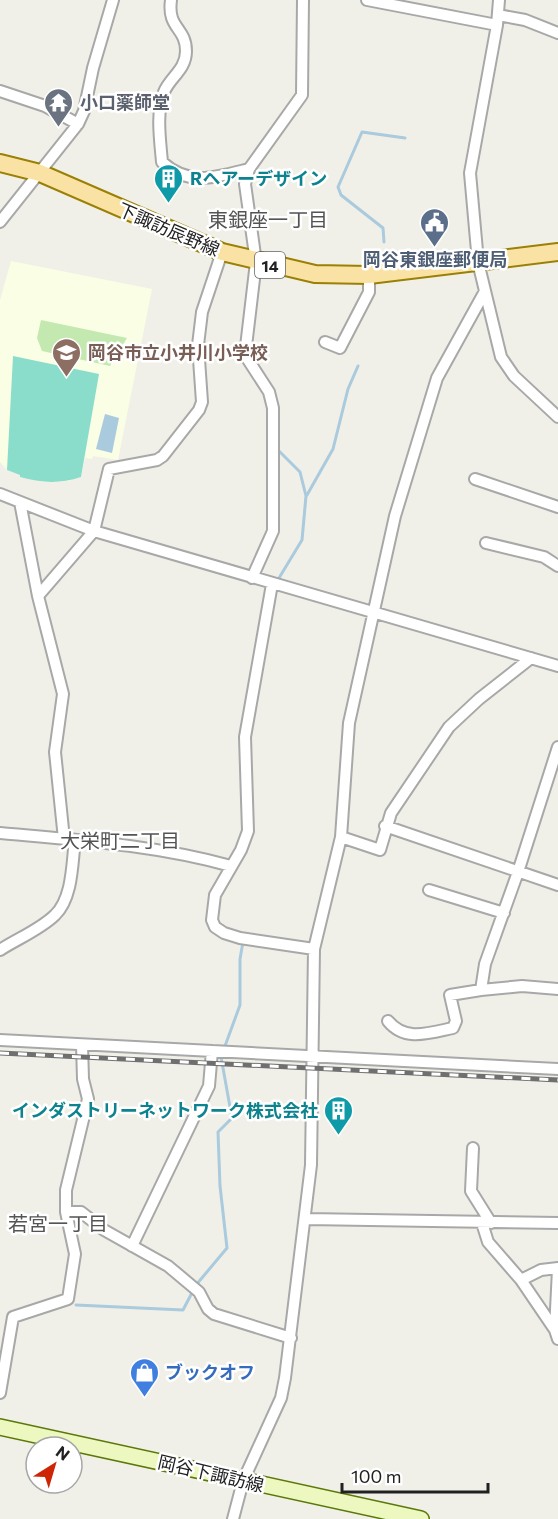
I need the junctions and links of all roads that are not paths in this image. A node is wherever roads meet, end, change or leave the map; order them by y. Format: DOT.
graph roads {
  1 [pos="113,0"];
  2 [pos="171,0"];
  3 [pos="303,0"];
  4 [pos="367,0"];
  5 [pos="499,0"];
  6 [pos="498,20"];
  7 [pos="558,33"];
  8 [pos="0,91"];
  9 [pos="78,124"];
  10 [pos="0,163"];
  11 [pos="249,169"];
  12 [pos="40,173"];
  13 [pos="0,222"];
  14 [pos="222,252"];
  15 [pos="558,252"];
  16 [pos="256,262"];
  17 [pos="478,262"];
  18 [pos="369,276"];
  19 [pos="484,292"];
  20 [pos="325,342"];
  21 [pos="558,417"];
  22 [pos="475,479"];
  23 [pos="0,494"];
  24 [pos="20,502"];
  25 [pos="558,507"];
  26 [pos="94,531"];
  27 [pos="486,543"];
  28 [pos="558,566"];
  29 [pos="252,578"];
  30 [pos="272,584"];
  31 [pos="38,596"];
  32 [pos="372,612"];
  33 [pos="531,658"];
  34 [pos="558,666"];
  35 [pos="558,747"];
  36 [pos="386,826"];
  37 [pos="0,833"];
  38 [pos="341,837"];
  39 [pos="70,839"];
  40 [pos="231,866"];
  41 [pos="518,872"];
  42 [pos="558,885"];
  43 [pos="429,891"];
  44 [pos="504,914"];
  45 [pos="314,949"];
  46 [pos="0,950"];
  47 [pos="558,989"];
  48 [pos="481,990"];
  49 [pos="388,1021"];
  50 [pos="0,1040"];
  51 [pos="82,1045"];
  52 [pos="212,1051"];
  53 [pos="312,1057"];
  54 [pos="558,1069"];
  55 [pos="473,1148"];
  56 [pos="66,1212"];
  57 [pos="307,1219"];
  58 [pos="487,1223"];
  59 [pos="558,1223"];
  60 [pos="132,1246"];
  61 [pos="558,1268"];
  62 [pos="521,1280"];
  63 [pos="556,1335"];
  64 [pos="291,1338"];
  65 [pos="0,1394"];
  66 [pos="0,1427"];
  67 [pos="243,1481"];
  68 [pos="233,1519"];
  69 [pos="421,1519"];
  1 -- 9 [label="street"];
  2 -- 11 [label="street"];
  3 -- 11 [label="street"];
  4 -- 6 [label="street"];
  5 -- 6 [label="street"];
  6 -- 7 [label="street"];
  6 -- 17 [label="street"];
  8 -- 9 [label="street"];
  9 -- 12 [label="street"];
  10 -- 12 [label="main road, 下諏訪辰野線 / 14"];
  11 -- 16 [label="street"];
  12 -- 13 [label="street"];
  12 -- 14 [label="main road, 下諏訪辰野線 / 14"];
  14 -- 16 [label="main road, 下諏訪辰野線 / 14"];
  14 -- 26 [label="street"];
  15 -- 17 [label="main road, 下諏訪辰野線 / 14"];
  16 -- 18 [label="main road, 下諏訪辰野線 / 14"];
  16 -- 29 [label="street"];
  17 -- 18 [label="main road, 下諏訪辰野線 / 14"];
  17 -- 19 [label="street"];
  18 -- 20 [label="street"];
  19 -- 21 [label="street"];
  19 -- 32 [label="street"];
  22 -- 25 [label="street"];
  23 -- 24 [label="street"];
  24 -- 26 [label="street"];
  24 -- 31 [label="street"];
  26 -- 29 [label="street"];
  26 -- 31 [label="street"];
  27 -- 28 [label="street"];
  29 -- 30 [label="street"];
  30 -- 32 [label="street"];
  30 -- 40 [label="street"];
  31 -- 39 [label="street"];
  32 -- 33 [label="street"];
  32 -- 38 [label="street"];
  33 -- 34 [label="street"];
  33 -- 36 [label="street"];
  35 -- 41 [label="street"];
  36 -- 38 [label="street"];
  36 -- 41 [label="street"];
  37 -- 39 [label="street"];
  38 -- 45 [label="street"];
  39 -- 40 [label="street"];
  39 -- 46 [label="street"];
  40 -- 45 [label="street"];
  41 -- 42 [label="street"];
  41 -- 44 [label="street"];
  43 -- 44 [label="street"];
  44 -- 48 [label="street"];
  45 -- 53 [label="street"];
  47 -- 48 [label="street"];
  48 -- 49 [label="street"];
  50 -- 51 [label="street"];
  51 -- 52 [label="street"];
  51 -- 56 [label="street"];
  52 -- 53 [label="street"];
  52 -- 60 [label="street"];
  53 -- 54 [label="street"];
  53 -- 57 [label="street"];
  55 -- 58 [label="street"];
  56 -- 60 [label="street"];
  56 -- 65 [label="street"];
  57 -- 58 [label="street"];
  57 -- 64 [label="street"];
  58 -- 59 [label="street"];
  58 -- 62 [label="street"];
  60 -- 64 [label="street"];
  61 -- 62 [label="street"];
  61 -- 63 [label="street"];
  62 -- 63 [label="street"];
  64 -- 67 [label="street"];
  66 -- 67 [label="main road, 岡谷下諏訪線"];
  67 -- 68 [label="street"];
  67 -- 69 [label="main road, 岡谷下諏訪線"];
}
